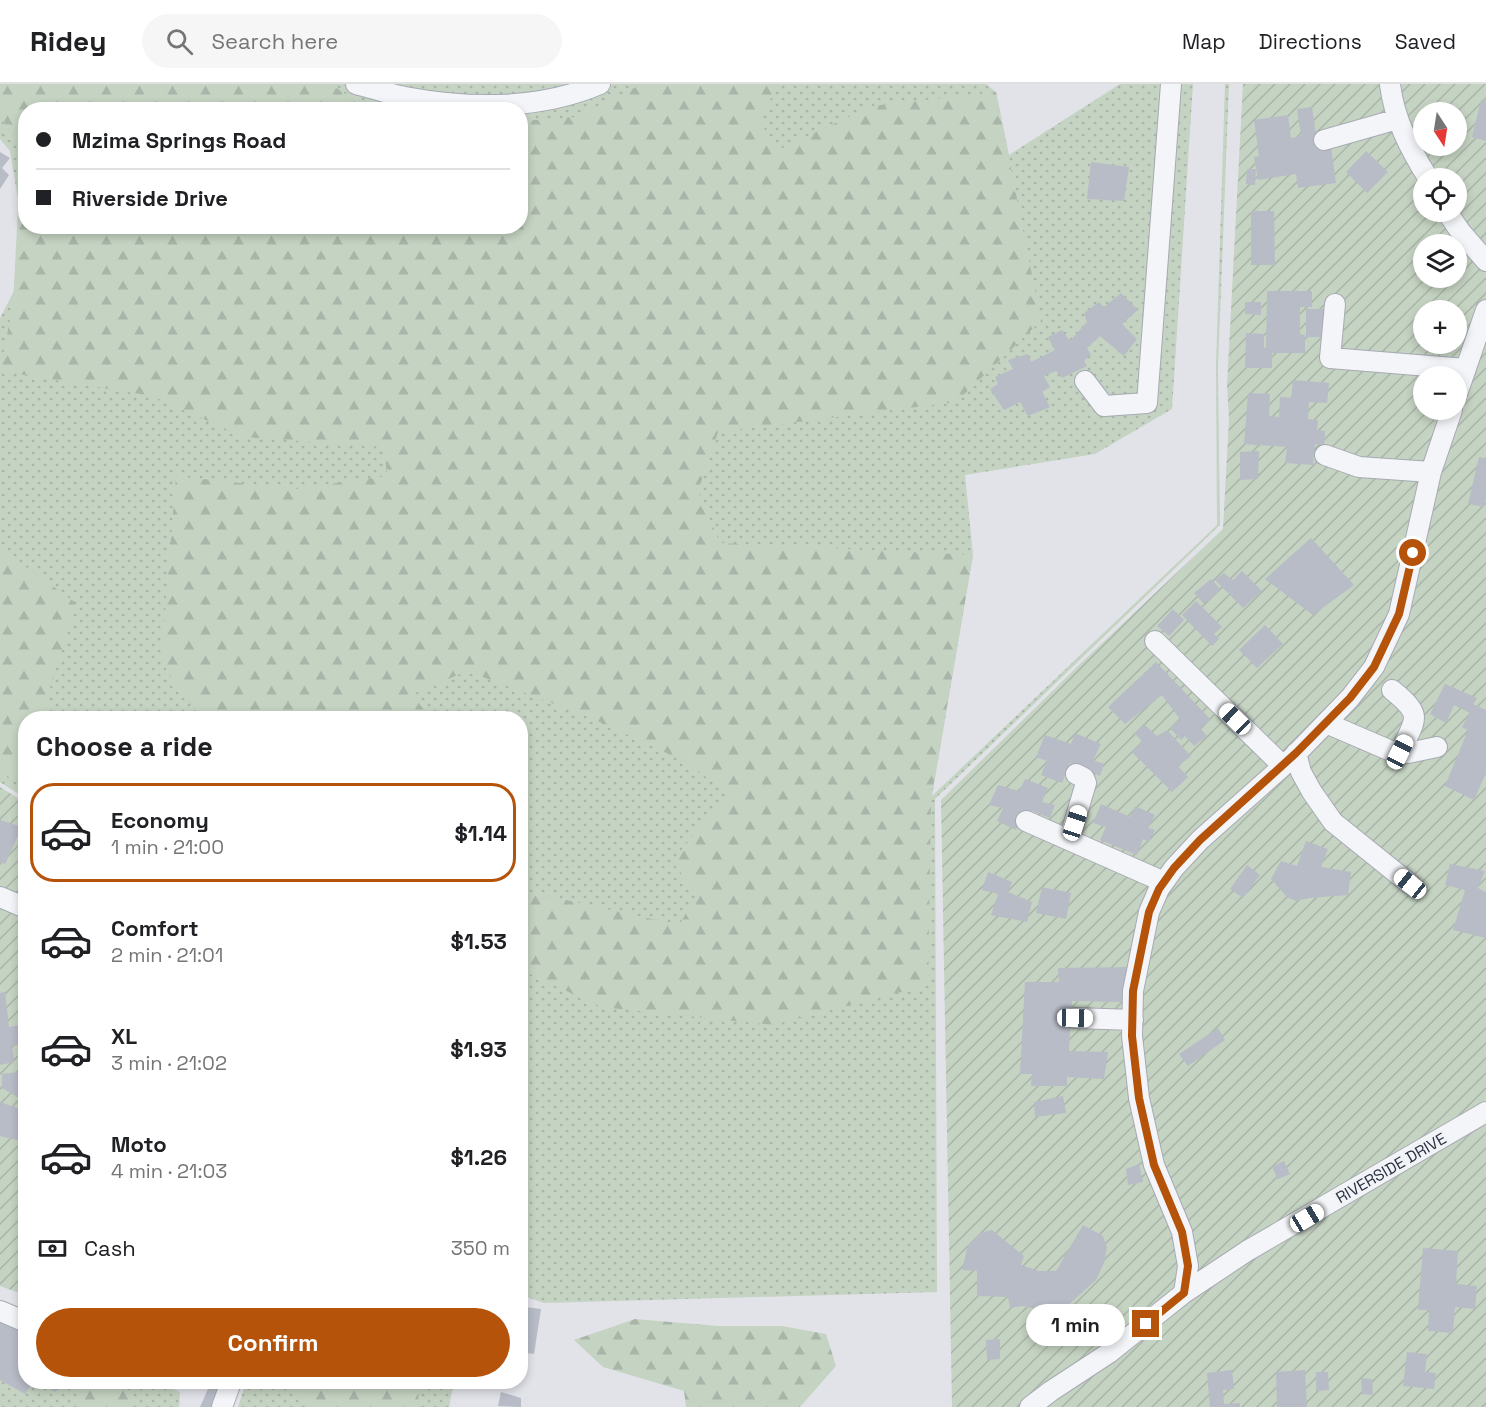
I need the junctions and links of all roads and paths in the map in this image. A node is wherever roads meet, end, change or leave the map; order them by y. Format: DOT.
graph roads {
  1 [pos="356,84"];
  2 [pos="600,84"];
  3 [pos="1171,84"];
  4 [pos="1390,84"];
  5 [pos="443,102"];
  6 [pos="528,102"];
  7 [pos="1398,119"];
  8 [pos="1324,140"];
  9 [pos="1422,168"];
  10 [pos="1454,222"];
  11 [pos="1486,261"];
  12 [pos="1335,304"];
  13 [pos="1486,309"];
  14 [pos="1429,366"];
  15 [pos="1467,366"];
  16 [pos="1085,381"];
  17 [pos="1449,420"];
  18 [pos="1324,455"];
  19 [pos="1431,472"];
  20 [pos="1155,641"];
  21 [pos="1392,690"];
  22 [pos="1326,723"];
  23 [pos="1437,747"];
  24 [pos="1400,752"];
  25 [pos="1289,760"];
  26 [pos="1076,774"];
  27 [pos="1026,821"];
  28 [pos="1069,840"];
  29 [pos="1164,882"];
  30 [pos="1410,884"];
  31 [pos="0,897"];
  32 [pos="18,905"];
  33 [pos="1075,1018"];
  34 [pos="1132,1020"];
  35 [pos="1486,1112"];
  36 [pos="1184,1293"];
  37 [pos="0,1311"];
  38 [pos="18,1319"];
  39 [pos="228,1389"];
  40 [pos="222,1407"];
  41 [pos="1030,1407"];
  1 -- 5 [label="street"];
  2 -- 6 [label="street"];
  3 -- 16 [label="street"];
  4 -- 7 [label="street"];
  7 -- 8 [label="street"];
  7 -- 9 [label="street"];
  10 -- 11 [label="street"];
  12 -- 14 [label="street"];
  13 -- 15 [label="street"];
  17 -- 19 [label="street"];
  18 -- 19 [label="street"];
  19 -- 22 [label="street"];
  20 -- 25 [label="street"];
  21 -- 24 [label="street"];
  22 -- 24 [label="street"];
  22 -- 25 [label="street"];
  23 -- 24 [label="street"];
  25 -- 29 [label="street"];
  25 -- 30 [label="street"];
  26 -- 28 [label="street"];
  27 -- 28 [label="street"];
  28 -- 29 [label="street"];
  29 -- 34 [label="street"];
  31 -- 32 [label="street"];
  33 -- 34 [label="street"];
  34 -- 36 [label="street"];
  35 -- 36 [label="street, RIVERSIDE DRIVE"];
  36 -- 41 [label="street, RIVERSIDE DRIVE"];
  37 -- 38 [label="street"];
  39 -- 40 [label="street"];
}
